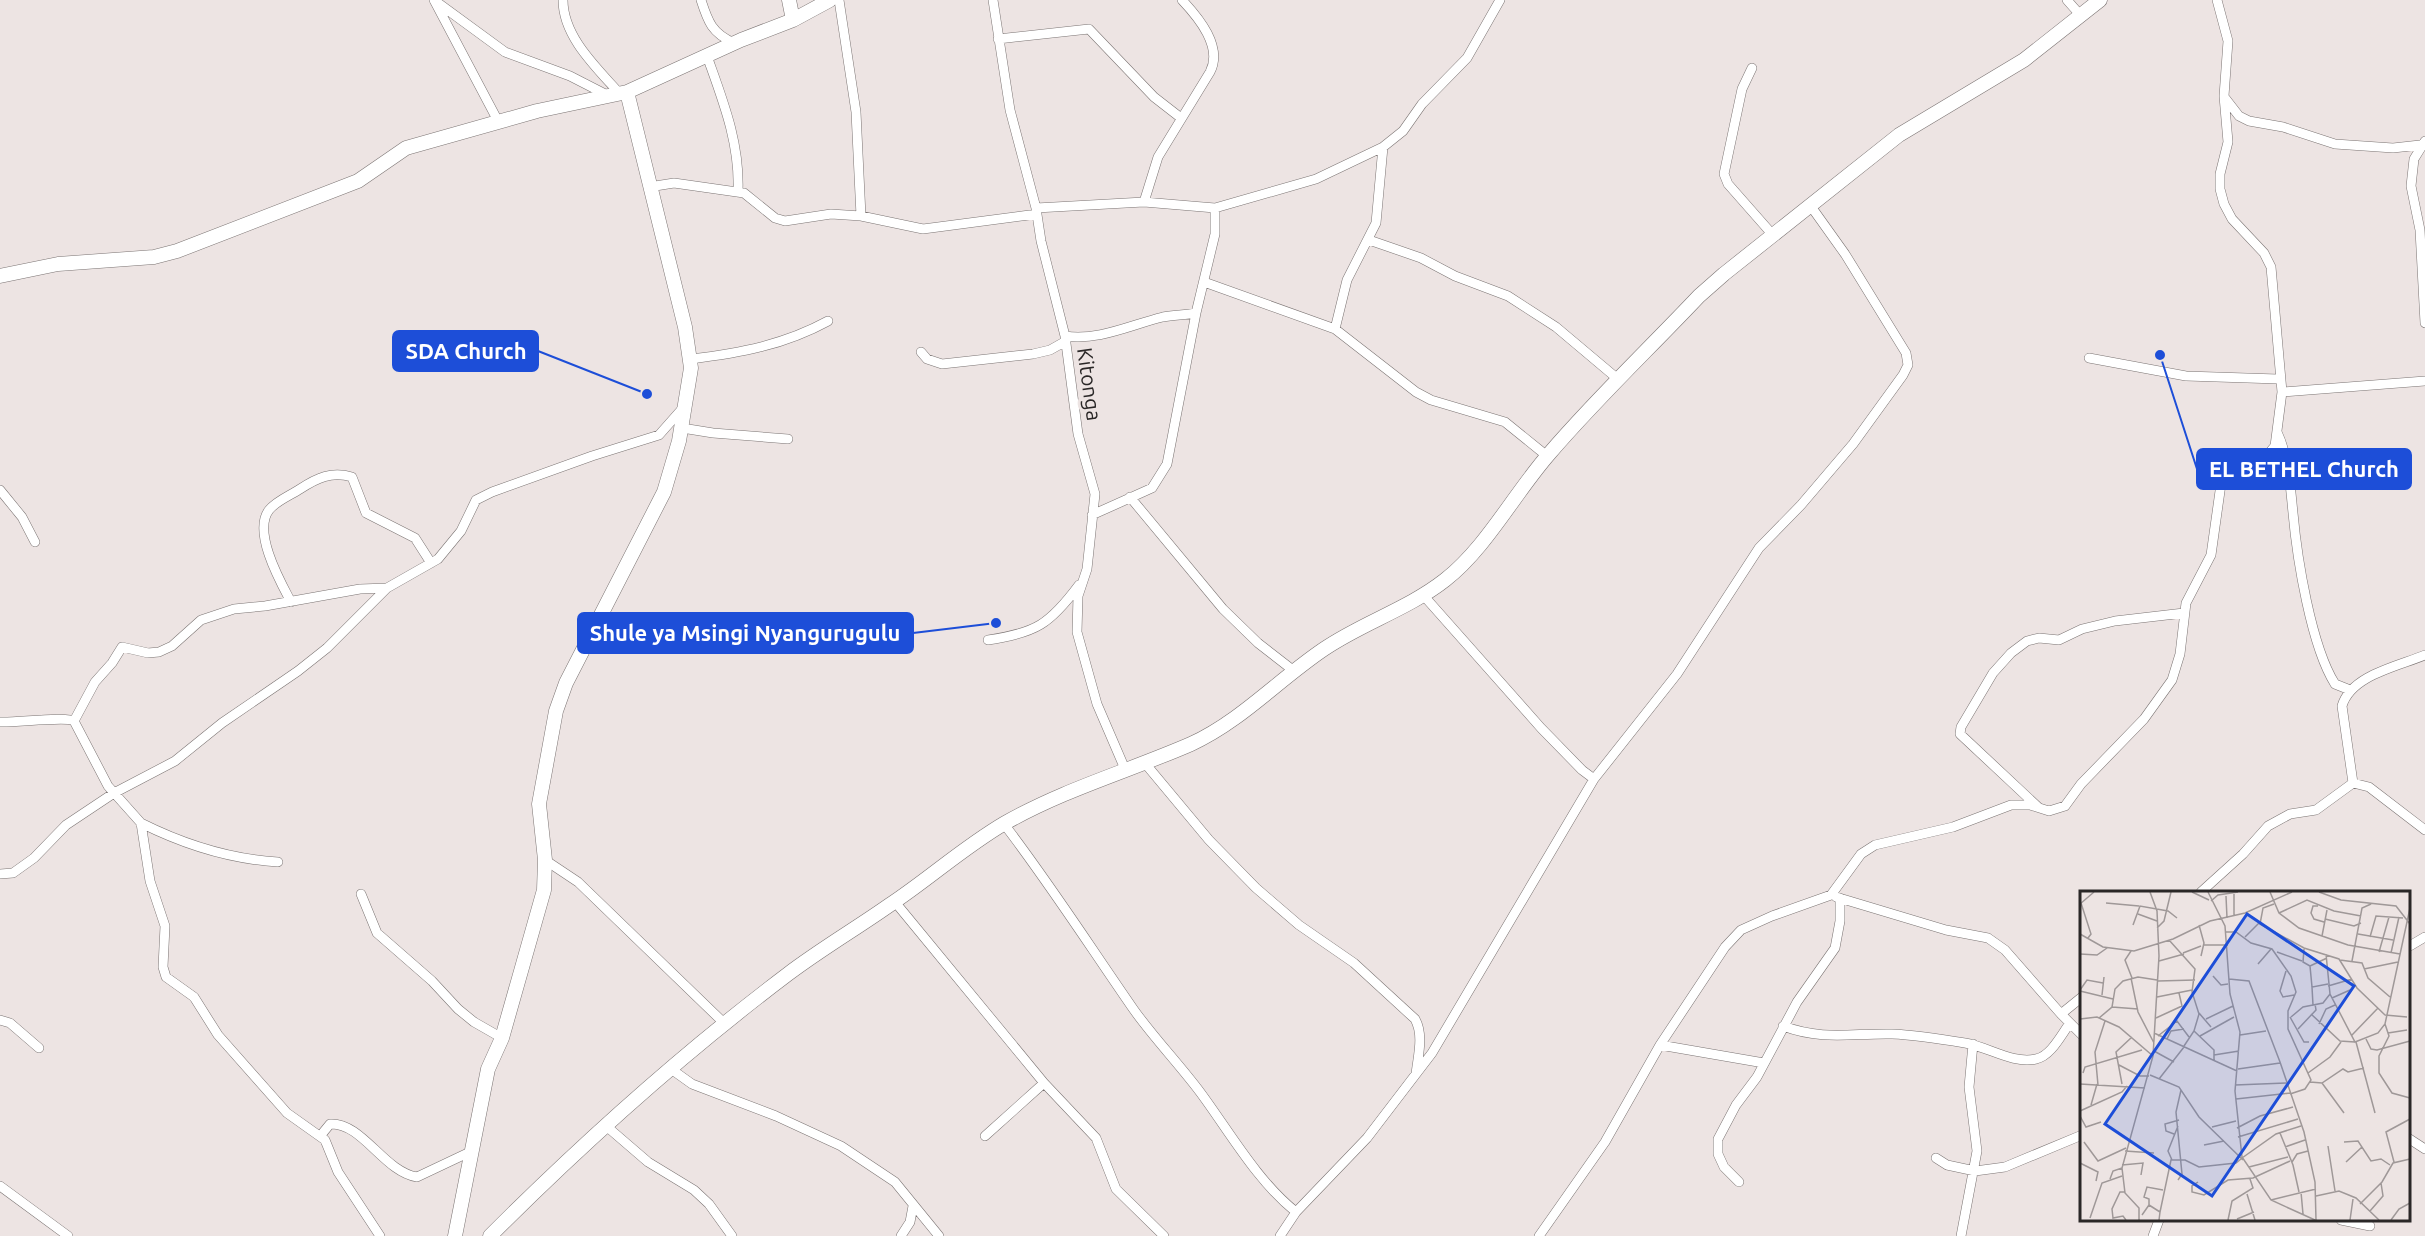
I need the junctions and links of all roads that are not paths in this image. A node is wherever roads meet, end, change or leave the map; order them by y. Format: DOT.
graph roads {
  1 [pos="434,0"];
  2 [pos="563,0"];
  3 [pos="701,0"];
  4 [pos="789,0"];
  5 [pos="830,0"];
  6 [pos="839,0"];
  7 [pos="993,0"];
  8 [pos="1182,0"];
  9 [pos="1500,0"];
  10 [pos="2067,0"];
  11 [pos="2100,0"];
  12 [pos="2217,0"];
  13 [pos="2082,17"];
  14 [pos="793,20"];
  15 [pos="998,39"];
  16 [pos="734,43"];
  17 [pos="707,56"];
  18 [pos="1752,68"];
  19 [pos="619,94"];
  20 [pos="2224,96"];
  21 [pos="1181,118"];
  22 [pos="498,122"];
  23 [pos="2423,143"];
  24 [pos="1383,147"];
  25 [pos="649,187"];
  26 [pos="738,192"];
  27 [pos="1144,202"];
  28 [pos="1810,205"];
  29 [pos="1215,208"];
  30 [pos="1037,211"];
  31 [pos="861,216"];
  32 [pos="1772,234"];
  33 [pos="1369,240"];
  34 [pos="0,276"];
  35 [pos="1203,282"];
  36 [pos="1196,314"];
  37 [pos="828,321"];
  38 [pos="2425,323"];
  39 [pos="1335,329"];
  40 [pos="1065,339"];
  41 [pos="921,352"];
  42 [pos="2089,358"];
  43 [pos="691,359"];
  44 [pos="2278,379"];
  45 [pos="1619,380"];
  46 [pos="2425,381"];
  47 [pos="2282,392"];
  48 [pos="687,402"];
  49 [pos="682,428"];
  50 [pos="2276,429"];
  51 [pos="788,440"];
  52 [pos="1547,456"];
  53 [pos="0,490"];
  54 [pos="1130,498"];
  55 [pos="1092,515"];
  56 [pos="34,542"];
  57 [pos="431,563"];
  58 [pos="1082,581"];
  59 [pos="387,588"];
  60 [pos="1424,596"];
  61 [pos="291,602"];
  62 [pos="2184,614"];
  63 [pos="988,640"];
  64 [pos="2425,655"];
  65 [pos="1294,671"];
  66 [pos="2350,690"];
  67 [pos="74,721"];
  68 [pos="0,722"];
  69 [pos="1144,762"];
  70 [pos="1125,769"];
  71 [pos="1594,779"];
  72 [pos="2353,783"];
  73 [pos="114,793"];
  74 [pos="2041,810"];
  75 [pos="141,823"];
  76 [pos="1004,824"];
  77 [pos="2425,830"];
  78 [pos="544,860"];
  79 [pos="278,862"];
  80 [pos="0,874"];
  81 [pos="2202,891"];
  82 [pos="361,894"];
  83 [pos="1835,897"];
  84 [pos="895,902"];
  85 [pos="2425,937"];
  86 [pos="2410,946"];
  87 [pos="2080,999"];
  88 [pos="2061,1014"];
  89 [pos="0,1020"];
  90 [pos="2070,1023"];
  91 [pos="725,1024"];
  92 [pos="1783,1026"];
  93 [pos="2080,1033"];
  94 [pos="502,1038"];
  95 [pos="1973,1044"];
  96 [pos="1660,1045"];
  97 [pos="39,1048"];
  98 [pos="1764,1063"];
  99 [pos="671,1069"];
  100 [pos="1416,1074"];
  101 [pos="1044,1083"];
  102 [pos="605,1125"];
  103 [pos="321,1135"];
  104 [pos="985,1136"];
  105 [pos="2080,1136"];
  106 [pos="2410,1139"];
  107 [pos="2425,1149"];
  108 [pos="472,1151"];
  109 [pos="1936,1158"];
  110 [pos="1975,1171"];
  111 [pos="1739,1182"];
  112 [pos="0,1186"];
  113 [pos="914,1206"];
  114 [pos="1296,1212"];
  115 [pos="2159,1221"];
  116 [pos="2346,1221"];
  117 [pos="2370,1226"];
  118 [pos="68,1236"];
  119 [pos="380,1236"];
  120 [pos="455,1236"];
  121 [pos="490,1236"];
  122 [pos="732,1236"];
  123 [pos="902,1236"];
  124 [pos="939,1236"];
  125 [pos="1164,1236"];
  126 [pos="1280,1236"];
  127 [pos="1539,1236"];
  128 [pos="1961,1236"];
  129 [pos="2153,1236"];
  1 -- 19 [label="street"];
  1 -- 22 [label="street"];
  2 -- 19 [label="street"];
  3 -- 16 [label="street"];
  4 -- 14 [label="street"];
  5 -- 14 [label="street"];
  6 -- 31 [label="street"];
  7 -- 15 [label="street, Kitonga"];
  8 -- 21 [label="street"];
  9 -- 24 [label="street"];
  10 -- 13 [label="street"];
  11 -- 13 [label="street"];
  12 -- 20 [label="street"];
  13 -- 28 [label="street"];
  14 -- 16 [label="street"];
  15 -- 21 [label="street"];
  15 -- 30 [label="street, Kitonga"];
  16 -- 17 [label="street"];
  17 -- 19 [label="street"];
  17 -- 26 [label="street"];
  18 -- 32 [label="street"];
  19 -- 22 [label="street"];
  19 -- 25 [label="street"];
  20 -- 23 [label="street"];
  20 -- 44 [label="street"];
  21 -- 27 [label="street"];
  22 -- 34 [label="street"];
  23 -- 38 [label="street"];
  24 -- 29 [label="street"];
  24 -- 33 [label="street"];
  25 -- 26 [label="street"];
  25 -- 43 [label="street"];
  26 -- 31 [label="street"];
  27 -- 29 [label="street"];
  27 -- 30 [label="street"];
  28 -- 32 [label="street"];
  28 -- 71 [label="street"];
  29 -- 35 [label="street"];
  30 -- 31 [label="street"];
  30 -- 40 [label="street, Kitonga"];
  32 -- 45 [label="street"];
  33 -- 39 [label="street"];
  33 -- 45 [label="street"];
  35 -- 36 [label="street"];
  35 -- 39 [label="street"];
  36 -- 40 [label="street"];
  36 -- 54 [label="street"];
  37 -- 43 [label="street"];
  39 -- 52 [label="street"];
  40 -- 41 [label="street"];
  40 -- 55 [label="street, Kitonga"];
  42 -- 44 [label="street"];
  43 -- 48 [label="street"];
  44 -- 47 [label="street"];
  45 -- 52 [label="street"];
  46 -- 47 [label="street"];
  47 -- 50 [label="street"];
  48 -- 49 [label="street"];
  48 -- 57 [label="street"];
  49 -- 51 [label="street"];
  49 -- 78 [label="street"];
  50 -- 62 [label="street"];
  50 -- 66 [label="street"];
  52 -- 60 [label="street"];
  53 -- 56 [label="street"];
  54 -- 55 [label="street"];
  54 -- 65 [label="street"];
  55 -- 58 [label="street, Kitonga"];
  57 -- 59 [label="street"];
  57 -- 61 [label="street"];
  58 -- 63 [label="street"];
  58 -- 70 [label="street, Kitonga"];
  59 -- 61 [label="street"];
  59 -- 73 [label="street"];
  60 -- 65 [label="street"];
  60 -- 71 [label="street"];
  61 -- 67 [label="street"];
  62 -- 74 [label="street"];
  62 -- 74 [label="street"];
  64 -- 66 [label="street"];
  65 -- 69 [label="street"];
  66 -- 72 [label="street"];
  67 -- 68 [label="street"];
  67 -- 73 [label="street"];
  69 -- 70 [label="street"];
  69 -- 100 [label="street"];
  70 -- 76 [label="street"];
  71 -- 100 [label="street"];
  72 -- 77 [label="street"];
  72 -- 81 [label="street"];
  73 -- 75 [label="street"];
  73 -- 80 [label="street"];
  74 -- 83 [label="street"];
  75 -- 79 [label="street"];
  75 -- 103 [label="street"];
  76 -- 84 [label="street"];
  76 -- 114 [label="street"];
  78 -- 91 [label="street"];
  78 -- 94 [label="street"];
  82 -- 94 [label="street"];
  83 -- 88 [label="street"];
  83 -- 92 [label="street"];
  83 -- 96 [label="street"];
  84 -- 91 [label="street"];
  84 -- 101 [label="street"];
  85 -- 86 [label="street"];
  87 -- 88 [label="street"];
  88 -- 90 [label="street"];
  89 -- 97 [label="street"];
  90 -- 93 [label="street"];
  90 -- 95 [label="street"];
  91 -- 99 [label="street"];
  92 -- 95 [label="street"];
  92 -- 98 [label="street"];
  94 -- 108 [label="street"];
  95 -- 110 [label="street"];
  96 -- 98 [label="street"];
  96 -- 127 [label="street"];
  98 -- 111 [label="street"];
  99 -- 102 [label="street"];
  99 -- 113 [label="street"];
  100 -- 114 [label="street"];
  101 -- 104 [label="street"];
  101 -- 125 [label="street"];
  102 -- 121 [label="street"];
  102 -- 122 [label="street"];
  103 -- 108 [label="street"];
  103 -- 119 [label="street"];
  105 -- 110 [label="street"];
  106 -- 107 [label="street"];
  108 -- 120 [label="street"];
  109 -- 110 [label="street"];
  110 -- 128 [label="street"];
  112 -- 118 [label="street"];
  113 -- 123 [label="street"];
  113 -- 124 [label="street"];
  114 -- 126 [label="street"];
  115 -- 129 [label="street"];
  116 -- 117 [label="street"];
}
